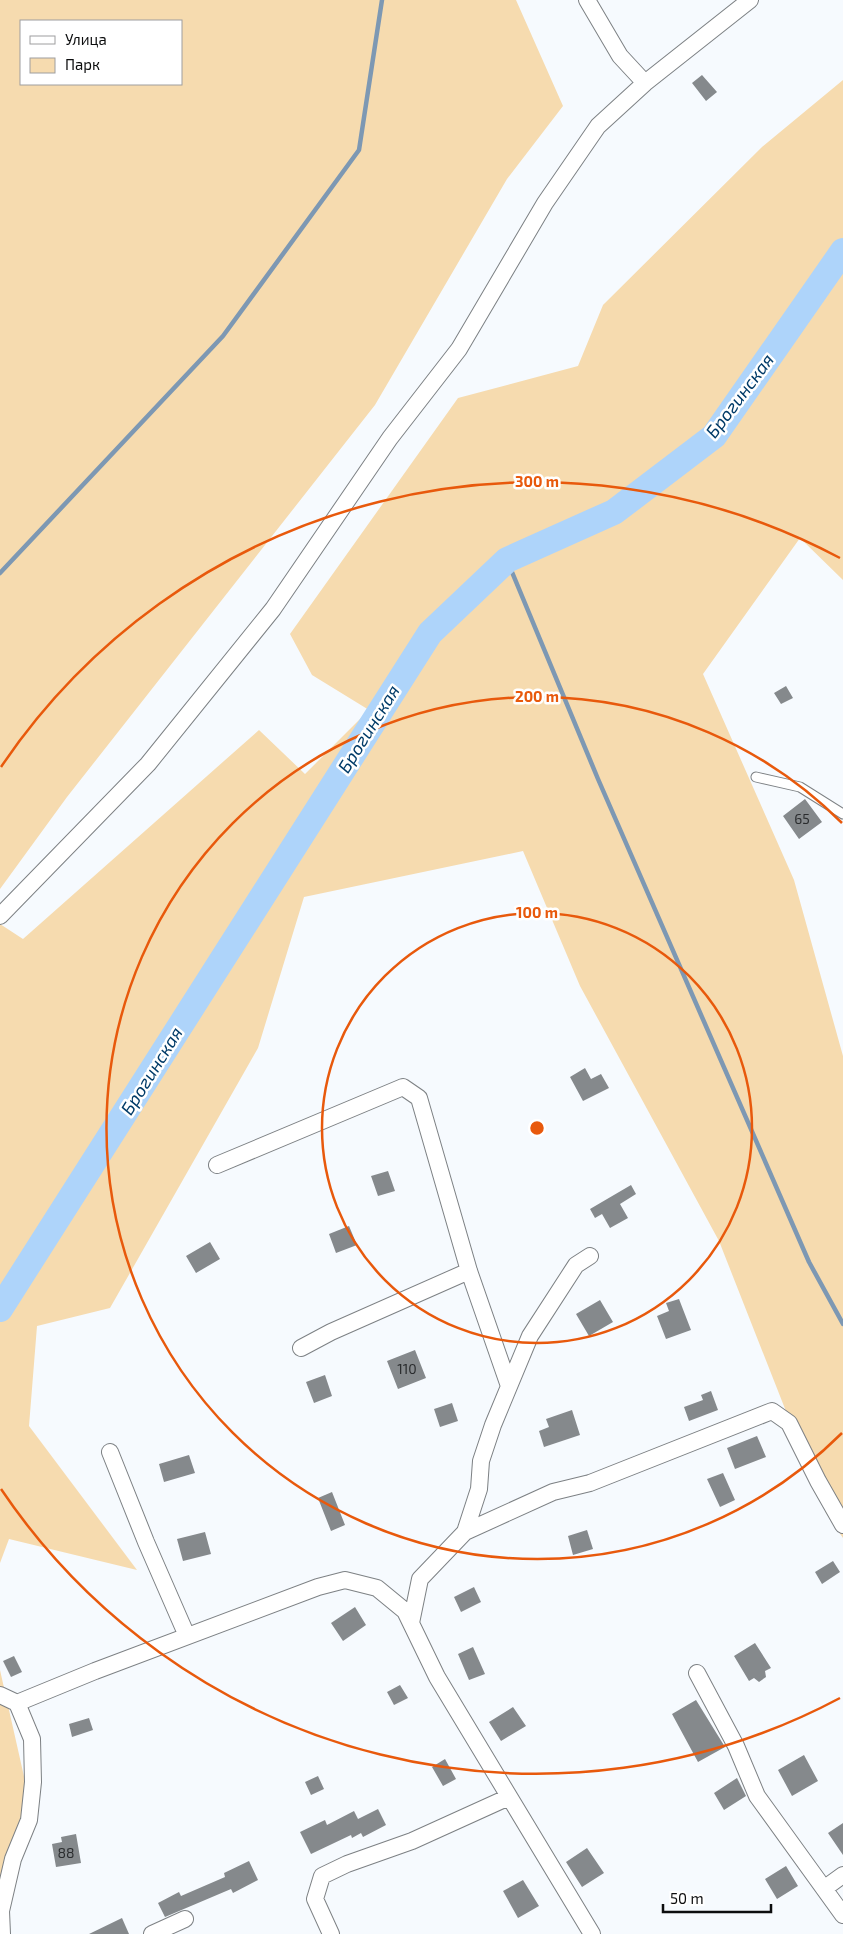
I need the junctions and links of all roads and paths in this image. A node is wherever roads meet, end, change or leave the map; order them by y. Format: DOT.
graph roads {
  1 [pos="587,0"];
  2 [pos="750,0"];
  3 [pos="645,83"];
  4 [pos="756,777"];
  5 [pos="843,814"];
  6 [pos="0,916"];
  7 [pos="217,1165"];
  8 [pos="590,1256"];
  9 [pos="469,1271"];
  10 [pos="301,1348"];
  11 [pos="508,1386"];
  12 [pos="110,1452"];
  13 [pos="843,1525"];
  14 [pos="465,1532"];
  15 [pos="410,1623"];
  16 [pos="187,1636"];
  17 [pos="697,1673"];
  18 [pos="0,1695"];
  19 [pos="17,1703"];
  20 [pos="509,1797"];
  21 [pos="843,1875"];
  22 [pos="824,1888"];
  23 [pos="843,1915"];
  24 [pos="185,1919"];
  25 [pos="2,1934"];
  26 [pos="152,1934"];
  27 [pos="331,1934"];
  28 [pos="592,1934"];
  1 -- 3 [label="street"];
  2 -- 3 [label="street"];
  3 -- 6 [label="street"];
  4 -- 5 [label="lane"];
  7 -- 9 [label="street"];
  8 -- 11 [label="street"];
  9 -- 10 [label="street"];
  9 -- 11 [label="street"];
  11 -- 14 [label="street"];
  12 -- 16 [label="street"];
  13 -- 14 [label="street"];
  14 -- 15 [label="street"];
  15 -- 16 [label="street"];
  15 -- 20 [label="street"];
  16 -- 19 [label="street"];
  17 -- 22 [label="street"];
  18 -- 19 [label="street"];
  19 -- 25 [label="street"];
  20 -- 27 [label="street"];
  20 -- 28 [label="street"];
  21 -- 22 [label="street"];
  22 -- 23 [label="street"];
  24 -- 26 [label="street"];
}
